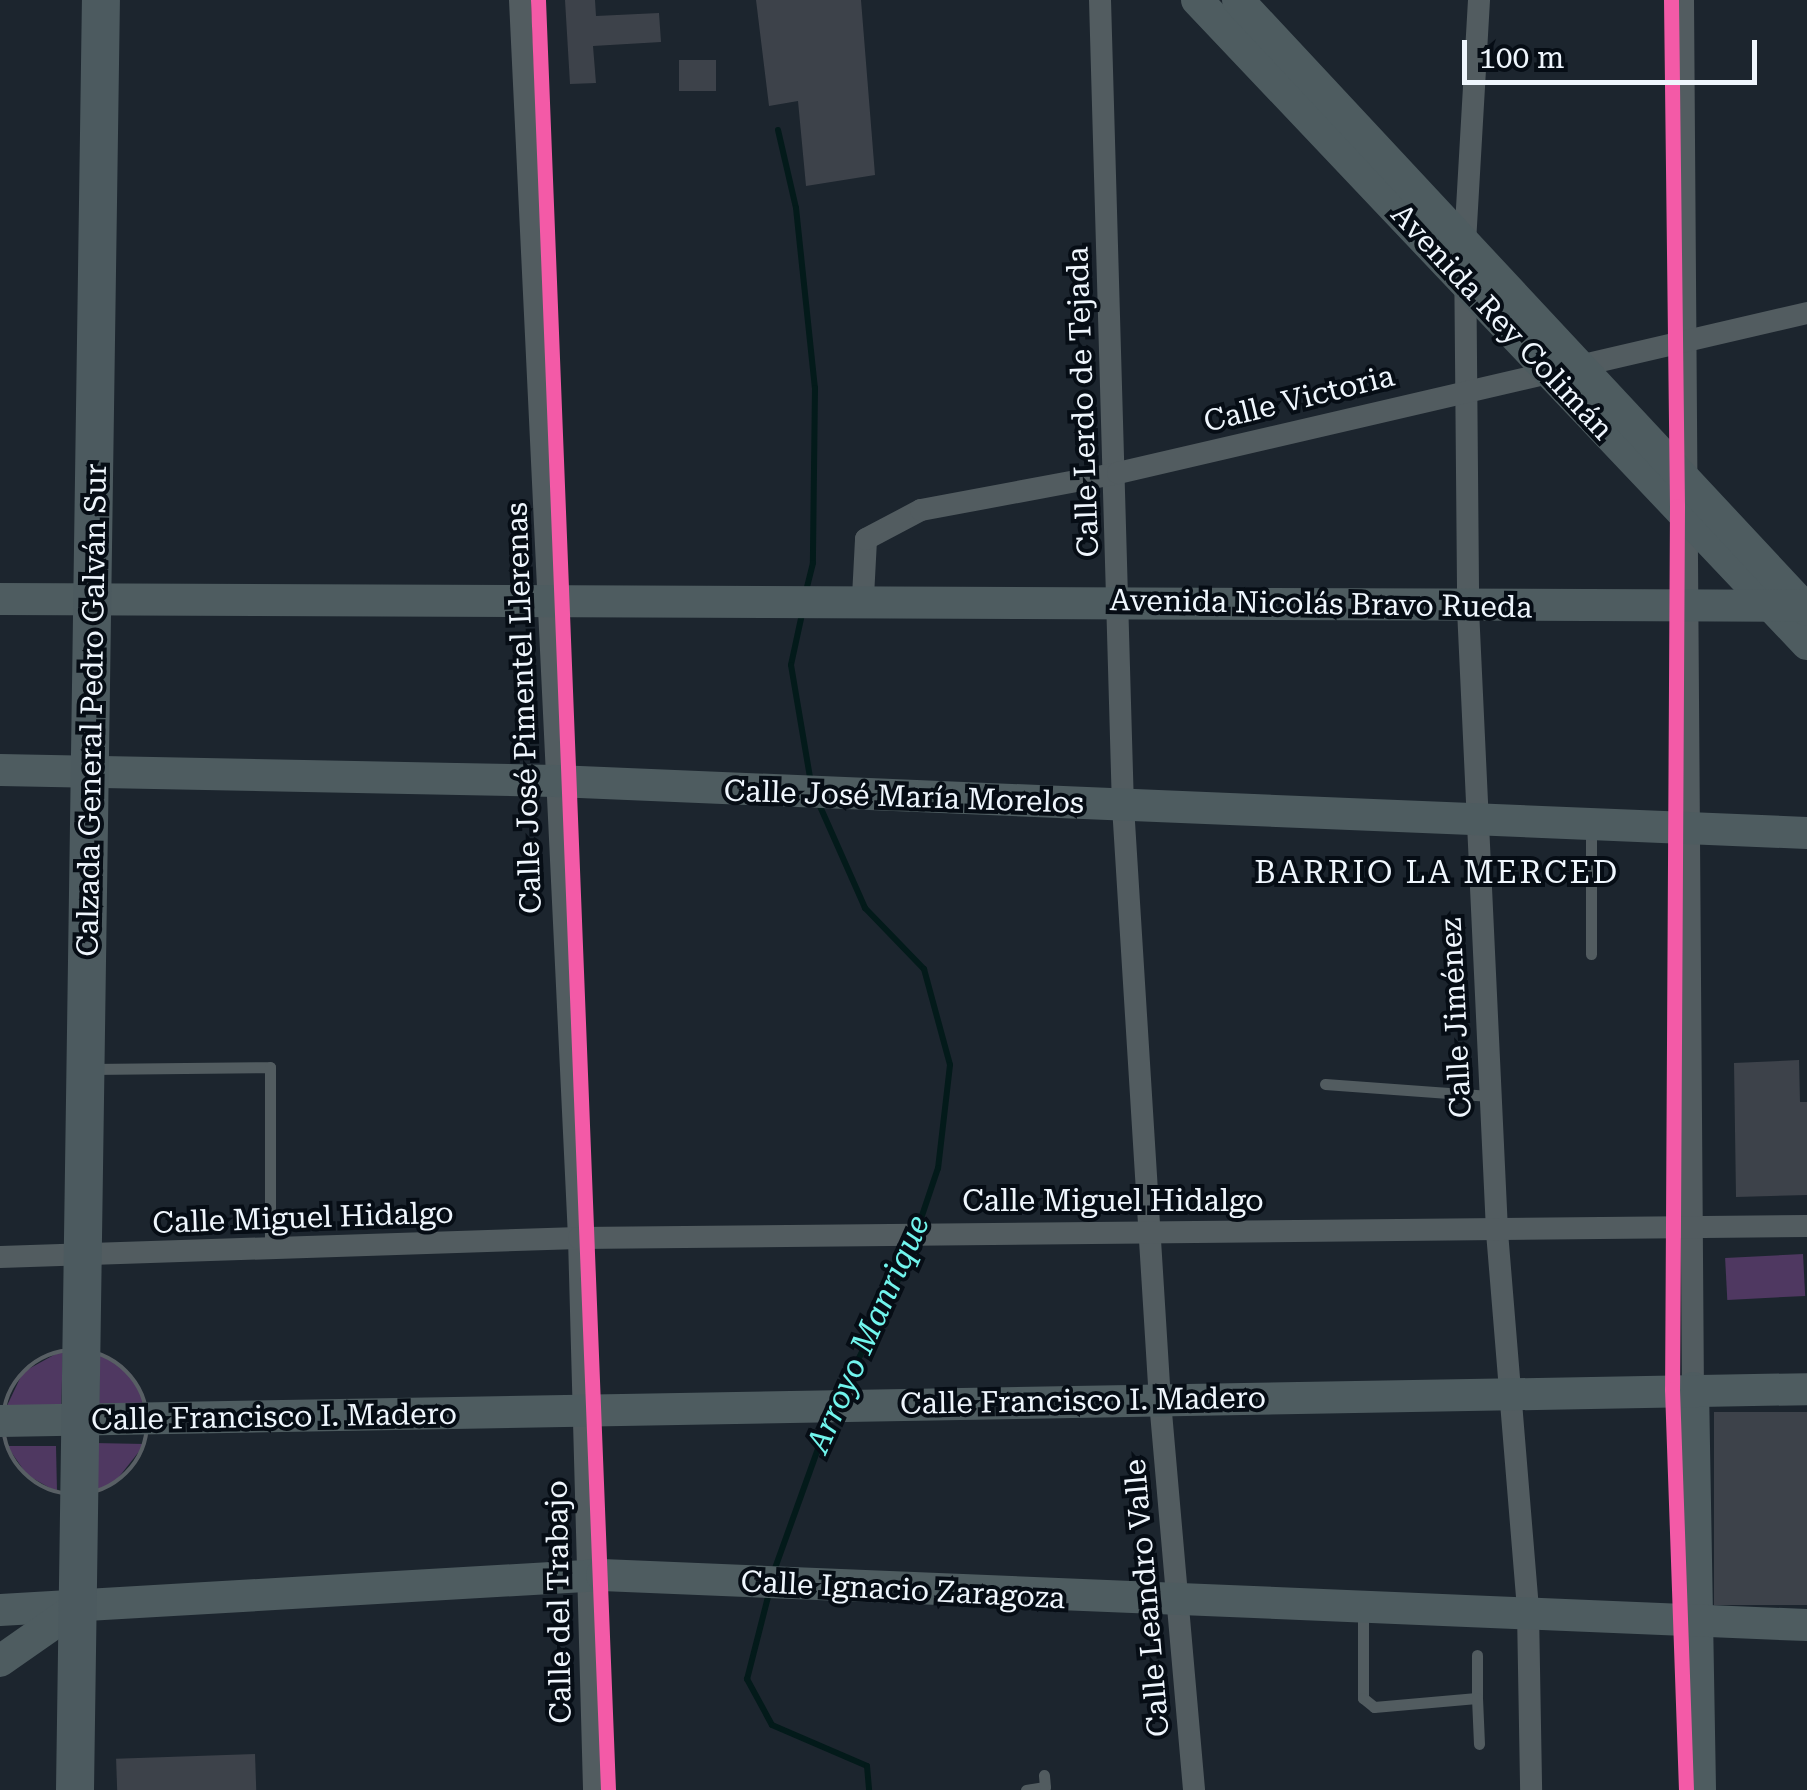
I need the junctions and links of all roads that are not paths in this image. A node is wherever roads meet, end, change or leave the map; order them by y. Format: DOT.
graph roads {
  1 [pos="101,0"];
  2 [pos="520,0"];
  3 [pos="1100,0"];
  4 [pos="1197,0"];
  5 [pos="1238,0"];
  6 [pos="1479,0"];
  7 [pos="1683,0"];
  8 [pos="1464,243"];
  9 [pos="1466,284"];
  10 [pos="1807,313"];
  11 [pos="1688,341"];
  12 [pos="1564,369"];
  13 [pos="1462,391"];
  14 [pos="1118,474"];
  15 [pos="1688,482"];
  16 [pos="1689,519"];
  17 [pos="550,598"];
  18 [pos="849,598"];
  19 [pos="0,599"];
  20 [pos="1118,601"];
  21 [pos="94,602"];
  22 [pos="1690,604"];
  23 [pos="1798,607"];
  24 [pos="1468,609"];
  25 [pos="1807,644"];
  26 [pos="0,770"];
  27 [pos="91,772"];
  28 [pos="556,781"];
  29 [pos="1123,806"];
  30 [pos="1475,820"];
  31 [pos="1591,825"];
  32 [pos="1693,829"];
  33 [pos="1807,833"];
  34 [pos="1591,954"];
  35 [pos="87,1069"];
  36 [pos="1325,1084"];
  37 [pos="1490,1096"];
  38 [pos="1807,1226"];
  39 [pos="1149,1229"];
  40 [pos="1690,1230"];
  41 [pos="1497,1232"];
  42 [pos="579,1238"];
  43 [pos="270,1249"];
  44 [pos="84,1256"];
  45 [pos="0,1257"];
  46 [pos="1693,1388"];
  47 [pos="1807,1389"];
  48 [pos="1512,1392"];
  49 [pos="1160,1401"];
  50 [pos="586,1414"];
  51 [pos="82,1420"];
  52 [pos="0,1421"];
  53 [pos="587,1575"];
  54 [pos="1178,1603"];
  55 [pos="1363,1607"];
  56 [pos="1528,1611"];
  57 [pos="15,1620"];
  58 [pos="1697,1620"];
  59 [pos="76,1622"];
  60 [pos="1807,1626"];
  61 [pos="1476,1655"];
  62 [pos="0,1661"];
  63 [pos="1477,1698"];
  64 [pos="1479,1744"];
  65 [pos="1044,1775"];
  66 [pos="75,1790"];
  67 [pos="594,1790"];
  68 [pos="1026,1790"];
  69 [pos="1194,1790"];
  70 [pos="1530,1790"];
  71 [pos="1700,1790"];
  1 -- 21 [label="main road, Calzada General Pedro Galván Sur"];
  2 -- 17 [label="street, Calle José Pimentel Llerenas"];
  3 -- 14 [label="street, Calle Lerdo de Tejada"];
  4 -- 9 [label="street, Avenida Rey Colimán"];
  5 -- 8 [label="street, Avenida Rey Colimán"];
  6 -- 8 [label="street, Calle Jiménez"];
  7 -- 11 [label="street"];
  8 -- 9 [label="street, Calle Jiménez"];
  8 -- 12 [label="street, Avenida Rey Colimán"];
  9 -- 12 [label="street, Avenida Rey Colimán"];
  9 -- 13 [label="street, Calle Jiménez"];
  10 -- 11 [label="street, Calle Victoria"];
  11 -- 12 [label="street, Calle Victoria"];
  11 -- 15 [label="street"];
  12 -- 13 [label="street, Calle Victoria"];
  12 -- 15 [label="street, Avenida Rey Colimán"];
  12 -- 16 [label="street, Avenida Rey Colimán"];
  13 -- 14 [label="street, Calle Victoria"];
  13 -- 24 [label="street, Calle Jiménez"];
  14 -- 18 [label="street, Calle Victoria"];
  14 -- 20 [label="street, Calle Lerdo de Tejada"];
  15 -- 16 [label="street"];
  15 -- 23 [label="street, Avenida Rey Colimán"];
  16 -- 22 [label="street"];
  16 -- 23 [label="street, Avenida Rey Colimán"];
  17 -- 18 [label="street, Avenida Nicolás Bravo Rueda"];
  17 -- 21 [label="street"];
  17 -- 28 [label="street, Calle José Pimentel Llerenas"];
  18 -- 20 [label="street, Avenida Nicolás Bravo Rueda"];
  19 -- 21 [label="street"];
  20 -- 24 [label="street, Avenida Nicolás Bravo Rueda"];
  20 -- 29 [label="street, Calle Lerdo de Tejada"];
  21 -- 27 [label="main road, Calzada General Pedro Galván Sur"];
  22 -- 23 [label="street, Avenida Nicolás Bravo Rueda"];
  22 -- 24 [label="street, Avenida Nicolás Bravo Rueda"];
  22 -- 32 [label="street"];
  23 -- 25 [label="street, Avenida Rey Colimán"];
  24 -- 30 [label="street, Calle Jiménez"];
  26 -- 27 [label="street, Calle José María Morelos"];
  27 -- 28 [label="street, Calle José María Morelos"];
  27 -- 35 [label="main road, Calzada General Pedro Galván Sur"];
  28 -- 29 [label="street, Calle José María Morelos"];
  28 -- 42 [label="street, Calle José Pimentel Llerenas"];
  29 -- 30 [label="street, Calle José María Morelos"];
  29 -- 39 [label="street, Calle Lerdo de Tejada"];
  30 -- 31 [label="street, Calle José María Morelos"];
  30 -- 37 [label="street, Calle Jiménez"];
  31 -- 32 [label="street, Calle José María Morelos"];
  31 -- 34 [label="lane"];
  32 -- 33 [label="street, Calle José María Morelos"];
  32 -- 40 [label="street"];
  35 -- 43 [label="lane"];
  35 -- 44 [label="main road, Calzada General Pedro Galván Sur"];
  36 -- 37 [label="lane"];
  37 -- 41 [label="street, Calle Jiménez"];
  38 -- 40 [label="street, Calle Miguel Hidalgo"];
  39 -- 41 [label="street, Calle Miguel Hidalgo"];
  39 -- 42 [label="street, Calle Miguel Hidalgo"];
  39 -- 49 [label="street, Calle Lerdo de Tejada"];
  40 -- 41 [label="street, Calle Miguel Hidalgo"];
  40 -- 46 [label="street"];
  41 -- 48 [label="street, Calle Jiménez"];
  42 -- 43 [label="street, Calle Miguel Hidalgo"];
  42 -- 50 [label="street, Calle José Pimentel Llerenas"];
  43 -- 44 [label="street, Calle Miguel Hidalgo"];
  44 -- 45 [label="street, Calle Miguel Hidalgo"];
  44 -- 51 [label="main road, Calzada General Pedro Galván Sur"];
  46 -- 47 [label="street, Calle Francisco I. Madero"];
  46 -- 48 [label="street, Calle Francisco I. Madero"];
  46 -- 58 [label="street"];
  48 -- 49 [label="street, Calle Francisco I. Madero"];
  48 -- 56 [label="street, Calle Jiménez"];
  49 -- 50 [label="street, Calle Francisco I. Madero"];
  49 -- 54 [label="street, Calle Leandro Valle"];
  50 -- 51 [label="street, Calle Francisco I. Madero"];
  50 -- 53 [label="street, Calle del Trabajo"];
  51 -- 52 [label="street, Calle Francisco I. Madero"];
  51 -- 59 [label="main road, Calzada General Pedro Galván Sur"];
  53 -- 54 [label="street, Calle Ignacio Zaragoza"];
  53 -- 59 [label="street, Calle Ignacio Zaragoza"];
  53 -- 67 [label="street, Calle del Trabajo"];
  54 -- 55 [label="street, Calle Ignacio Zaragoza"];
  54 -- 69 [label="street, Calle Leandro Valle"];
  55 -- 56 [label="street, Calle Ignacio Zaragoza"];
  55 -- 63 [label="lane"];
  56 -- 58 [label="street, Calle Ignacio Zaragoza"];
  56 -- 70 [label="street, Calle Jiménez"];
  57 -- 59 [label="street, Calle Ignacio Zaragoza"];
  57 -- 62 [label="street"];
  58 -- 60 [label="street, Calle Ignacio Zaragoza"];
  58 -- 71 [label="street"];
  59 -- 66 [label="main road, Calzada General Pedro Galván Sur"];
  61 -- 63 [label="lane"];
  63 -- 64 [label="lane"];
  65 -- 68 [label="lane"];
}
